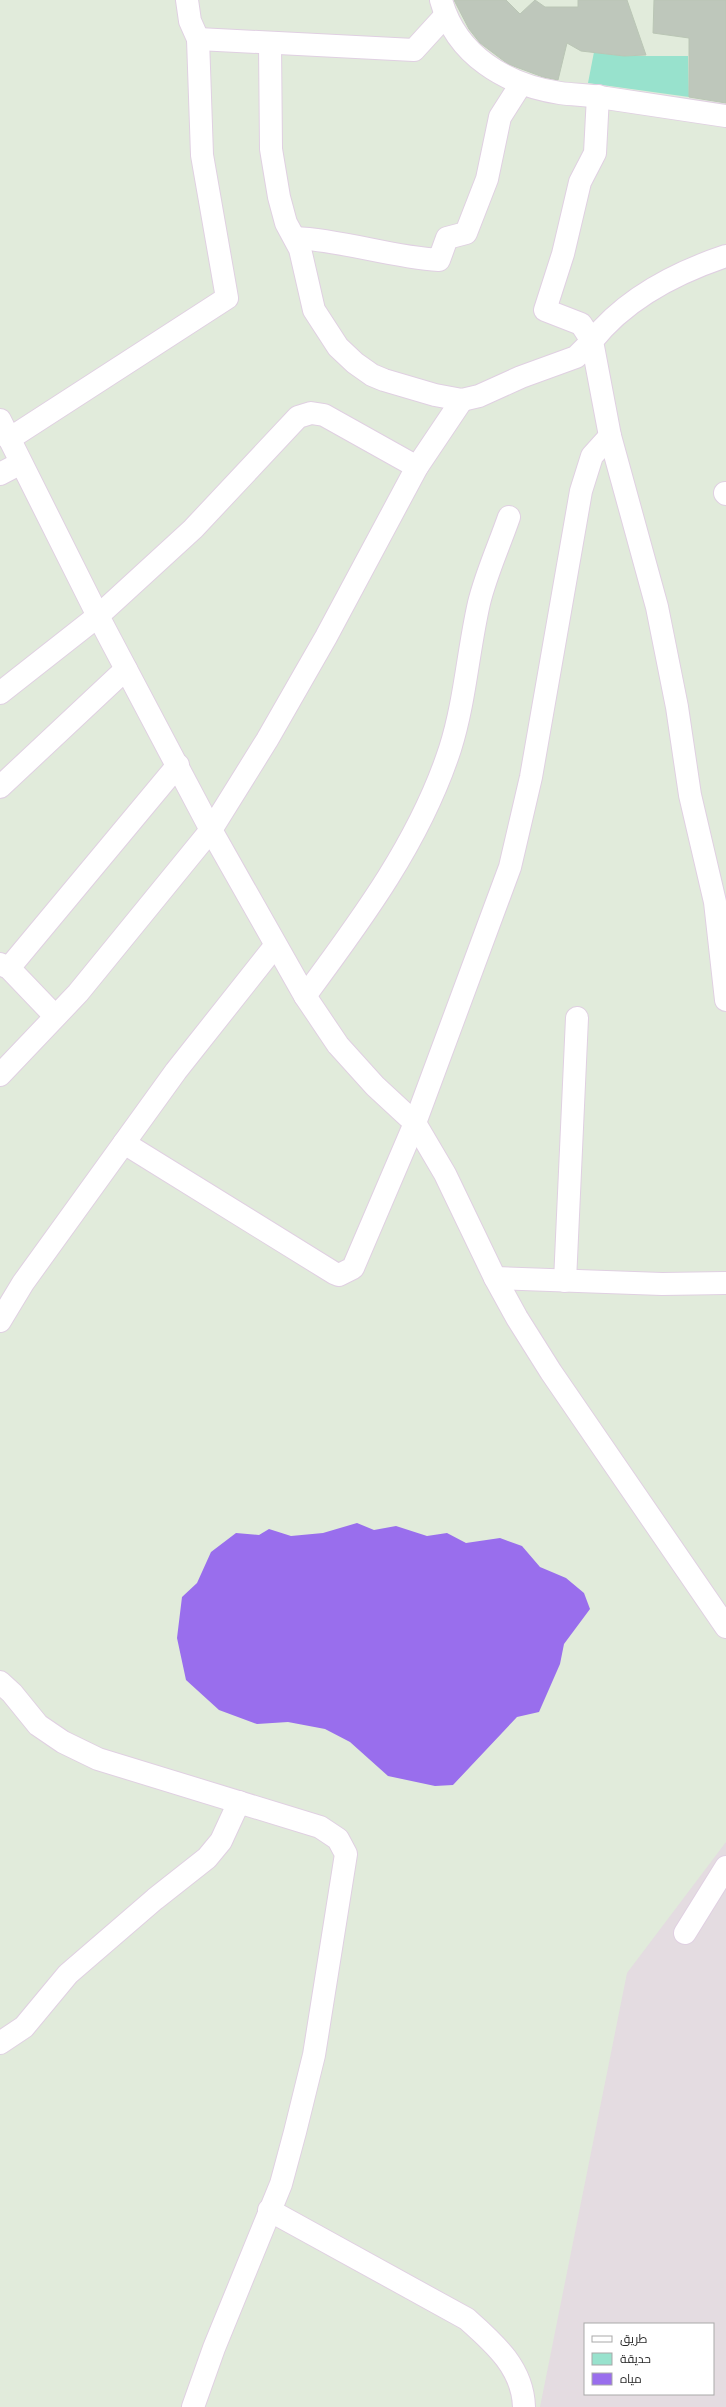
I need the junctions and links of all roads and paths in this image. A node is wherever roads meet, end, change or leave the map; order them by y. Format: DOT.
graph roads {
  1 [pos="187,0"];
  2 [pos="443,8"];
  3 [pos="198,39"];
  4 [pos="270,43"];
  5 [pos="521,84"];
  6 [pos="598,96"];
  7 [pos="726,116"];
  8 [pos="295,238"];
  9 [pos="726,256"];
  10 [pos="592,341"];
  11 [pos="462,400"];
  12 [pos="5,430"];
  13 [pos="610,436"];
  14 [pos="21,463"];
  15 [pos="417,467"];
  16 [pos="0,474"];
  17 [pos="509,517"];
  18 [pos="98,616"];
  19 [pos="126,669"];
  20 [pos="0,693"];
  21 [pos="178,765"];
  22 [pos="0,787"];
  23 [pos="211,830"];
  24 [pos="720,902"];
  25 [pos="275,946"];
  26 [pos="4,966"];
  27 [pos="305,996"];
  28 [pos="726,1000"];
  29 [pos="55,1016"];
  30 [pos="577,1018"];
  31 [pos="0,1075"];
  32 [pos="415,1123"];
  33 [pos="124,1143"];
  34 [pos="494,1278"];
  35 [pos="565,1281"];
  36 [pos="726,1283"];
  37 [pos="0,1321"];
  38 [pos="726,1627"];
  39 [pos="0,1682"];
  40 [pos="239,1802"];
  41 [pos="726,1867"];
  42 [pos="685,1933"];
  43 [pos="0,2043"];
  44 [pos="269,2210"];
  45 [pos="193,2407"];
  46 [pos="524,2407"];
  1 -- 3 [label="street"];
  2 -- 4 [label="street"];
  2 -- 5 [label="street"];
  3 -- 4 [label="street"];
  3 -- 12 [label="street"];
  4 -- 8 [label="street"];
  5 -- 6 [label="street"];
  5 -- 8 [label="street"];
  6 -- 7 [label="street"];
  6 -- 10 [label="street"];
  8 -- 11 [label="street"];
  9 -- 10 [label="street"];
  10 -- 11 [label="street"];
  10 -- 13 [label="street"];
  11 -- 15 [label="street"];
  12 -- 14 [label="street"];
  13 -- 24 [label="street"];
  13 -- 32 [label="street"];
  14 -- 16 [label="street"];
  14 -- 18 [label="street"];
  15 -- 18 [label="street"];
  15 -- 23 [label="street"];
  17 -- 27 [label="street"];
  18 -- 19 [label="street"];
  18 -- 20 [label="street"];
  19 -- 21 [label="street"];
  19 -- 22 [label="street"];
  21 -- 23 [label="street"];
  21 -- 26 [label="street"];
  23 -- 25 [label="street"];
  23 -- 29 [label="street"];
  24 -- 28 [label="street"];
  25 -- 27 [label="street"];
  25 -- 33 [label="street"];
  26 -- 29 [label="street"];
  27 -- 32 [label="street"];
  29 -- 31 [label="street"];
  30 -- 35 [label="street"];
  32 -- 33 [label="street"];
  32 -- 34 [label="street"];
  33 -- 37 [label="street"];
  34 -- 35 [label="street"];
  34 -- 38 [label="street"];
  35 -- 36 [label="street"];
  39 -- 40 [label="street"];
  40 -- 43 [label="street"];
  40 -- 44 [label="street"];
  41 -- 42 [label="street"];
  44 -- 45 [label="street"];
  44 -- 46 [label="street"];
}
